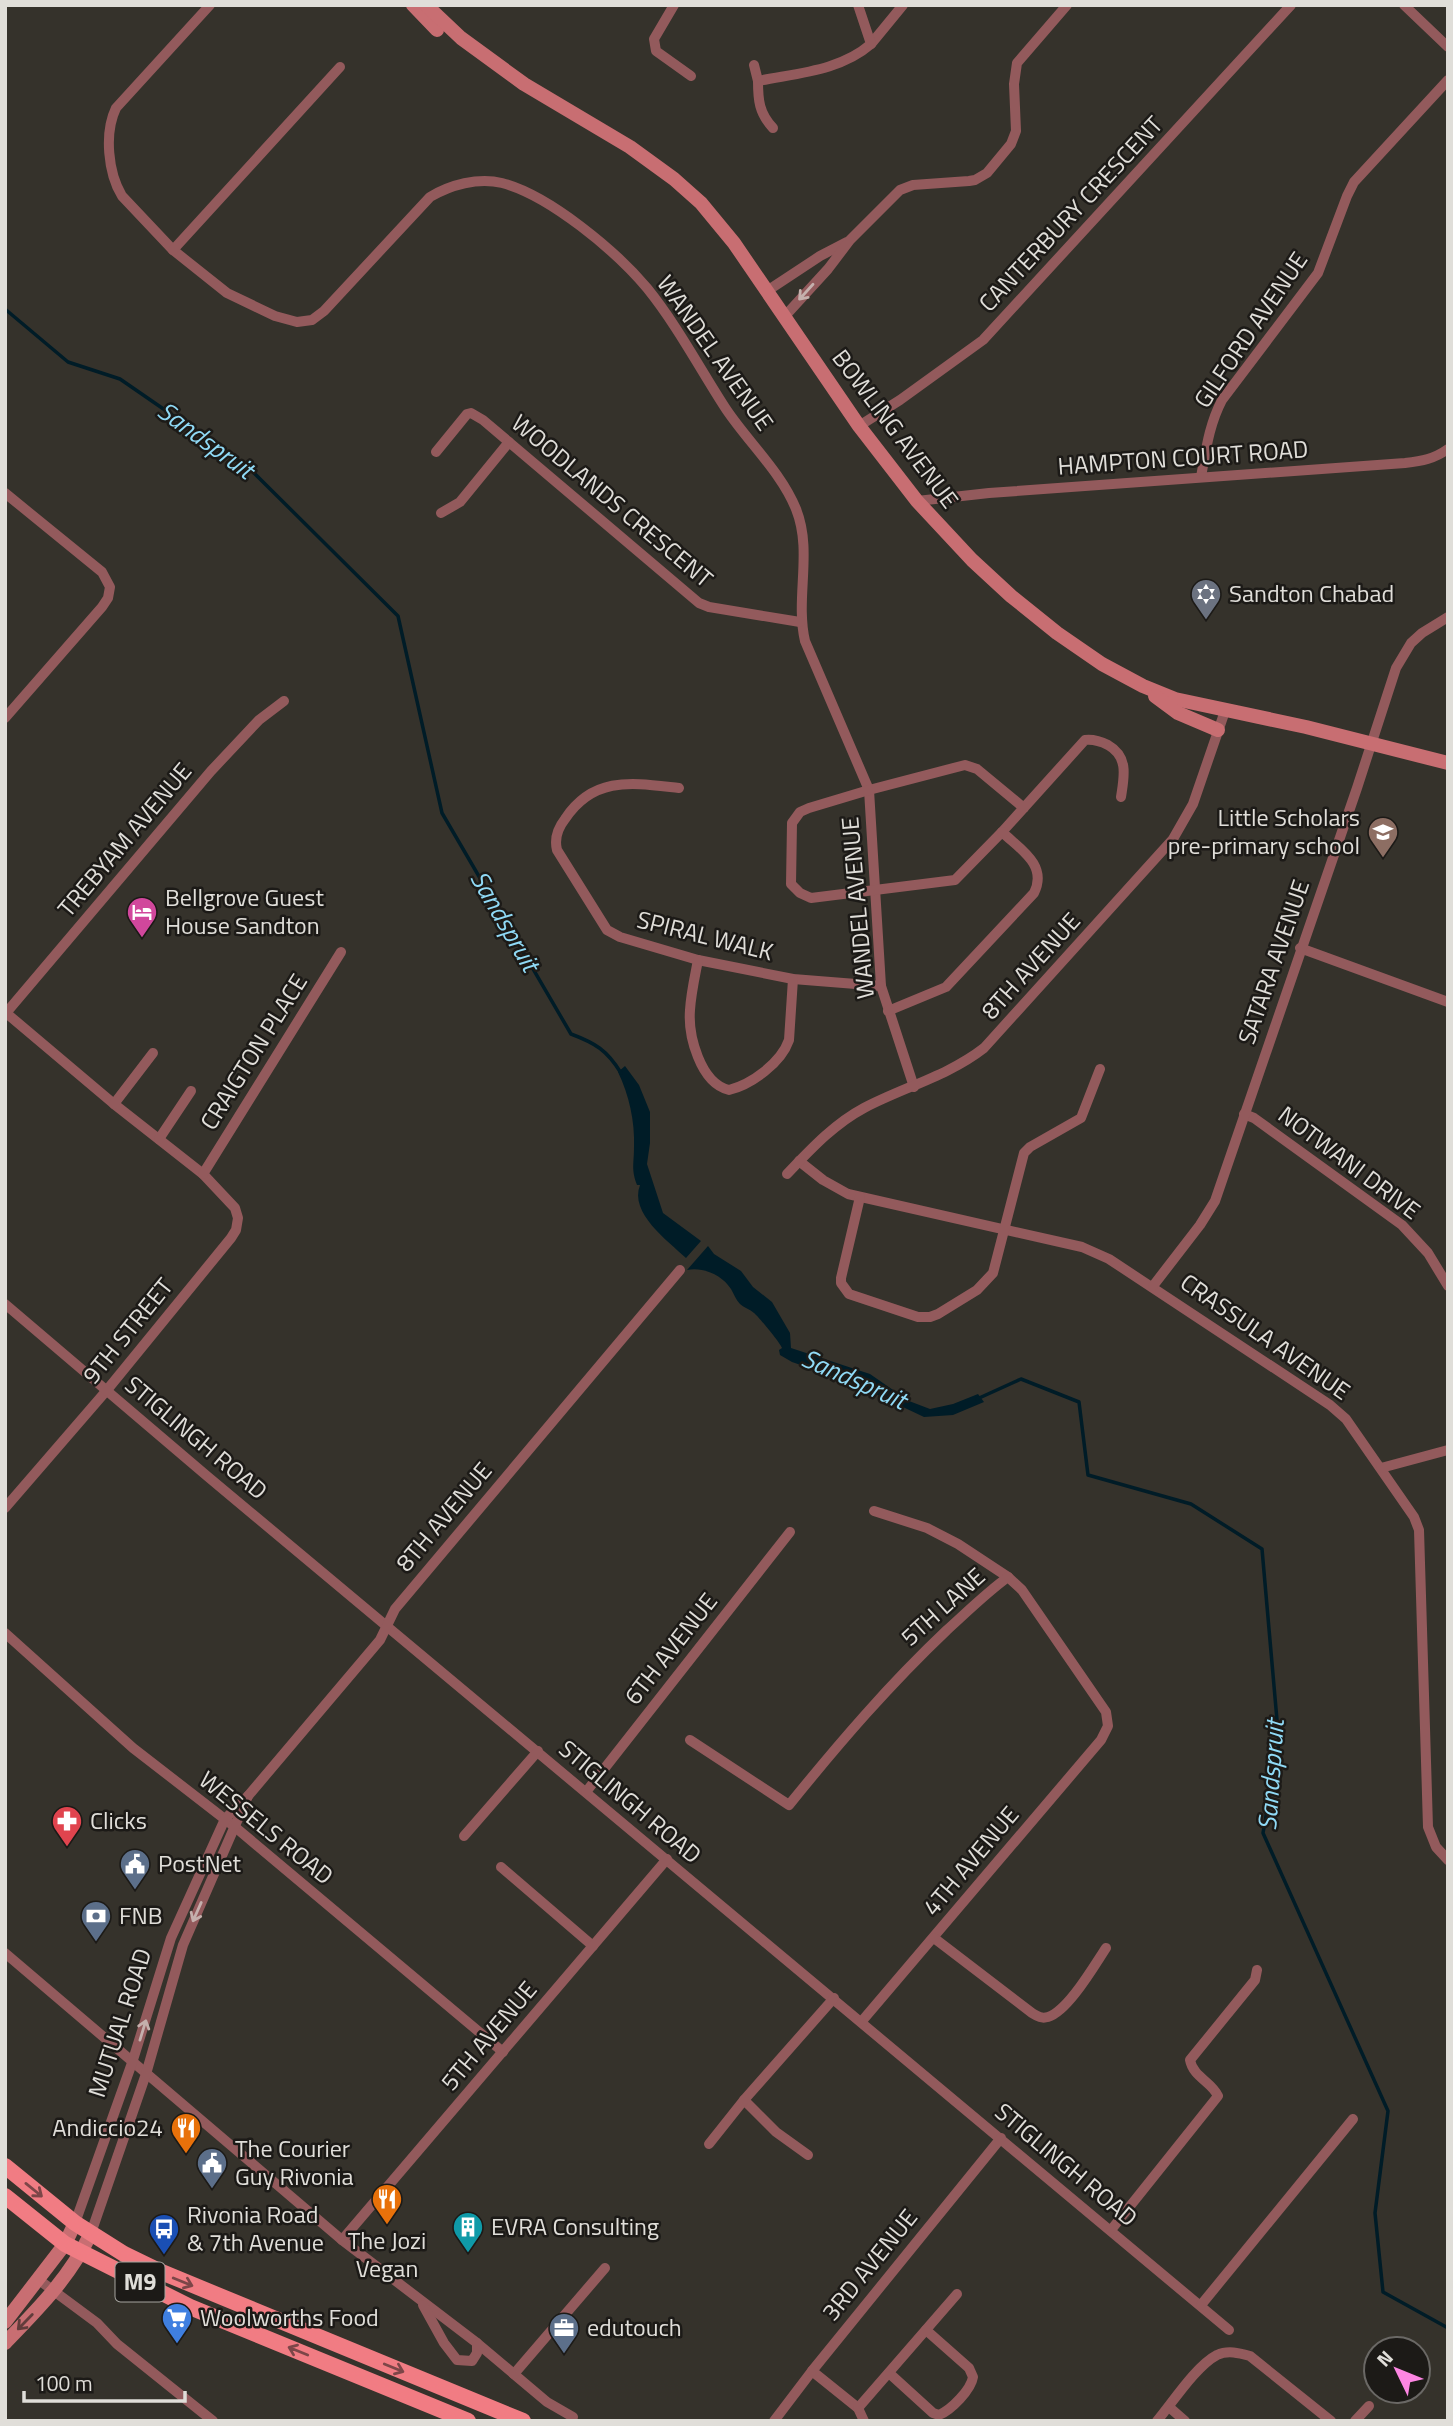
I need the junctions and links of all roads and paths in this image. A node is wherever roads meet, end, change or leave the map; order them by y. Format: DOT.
graph roads {
  1 [pos="210,5"];
  2 [pos="413,5"];
  3 [pos="426,5"];
  4 [pos="674,5"];
  5 [pos="858,5"];
  6 [pos="903,5"];
  7 [pos="1067,5"];
  8 [pos="1291,5"];
  9 [pos="1404,5"];
  10 [pos="870,44"];
  11 [pos="1448,47"];
  12 [pos="754,65"];
  13 [pos="340,67"];
  14 [pos="691,76"];
  15 [pos="1448,80"];
  16 [pos="758,81"];
  17 [pos="524,84"];
  18 [pos="773,128"];
  19 [pos="850,240"];
  20 [pos="173,250"];
  21 [pos="767,291"];
  22 [pos="785,316"];
  23 [pos="859,426"];
  24 [pos="509,442"];
  25 [pos="1448,449"];
  26 [pos="436,452"];
  27 [pos="1201,477"];
  28 [pos="5,492"];
  29 [pos="917,501"];
  30 [pos="440,513"];
  31 [pos="1448,617"];
  32 [pos="800,622"];
  33 [pos="1143,686"];
  34 [pos="284,701"];
  35 [pos="1225,712"];
  36 [pos="5,718"];
  37 [pos="1218,730"];
  38 [pos="1372,743"];
  39 [pos="1448,763"];
  40 [pos="679,788"];
  41 [pos="869,790"];
  42 [pos="1121,797"];
  43 [pos="1024,808"];
  44 [pos="1002,832"];
  45 [pos="876,890"];
  46 [pos="1300,948"];
  47 [pos="341,952"];
  48 [pos="698,960"];
  49 [pos="793,979"];
  50 [pos="881,986"];
  51 [pos="1448,1002"];
  52 [pos="888,1011"];
  53 [pos="6,1013"];
  54 [pos="153,1053"];
  55 [pos="1100,1069"];
  56 [pos="914,1087"];
  57 [pos="191,1091"];
  58 [pos="114,1104"];
  59 [pos="1244,1114"];
  60 [pos="159,1139"];
  61 [pos="799,1161"];
  62 [pos="203,1174"];
  63 [pos="787,1174"];
  64 [pos="860,1197"];
  65 [pos="1005,1228"];
  66 [pos="680,1270"];
  67 [pos="1153,1286"];
  68 [pos="1448,1286"];
  69 [pos="5,1304"];
  70 [pos="107,1390"];
  71 [pos="1448,1450"];
  72 [pos="1381,1468"];
  73 [pos="5,1508"];
  74 [pos="874,1511"];
  75 [pos="790,1532"];
  76 [pos="1008,1577"];
  77 [pos="387,1625"];
  78 [pos="5,1633"];
  79 [pos="1108,1726"];
  80 [pos="690,1740"];
  81 [pos="538,1751"];
  82 [pos="586,1792"];
  83 [pos="248,1796"];
  84 [pos="225,1819"];
  85 [pos="235,1827"];
  86 [pos="464,1836"];
  87 [pos="667,1859"];
  88 [pos="1448,1860"];
  89 [pos="501,1867"];
  90 [pos="171,1938"];
  91 [pos="934,1938"];
  92 [pos="183,1945"];
  93 [pos="593,1946"];
  94 [pos="1106,1948"];
  95 [pos="5,1953"];
  96 [pos="1257,1970"];
  97 [pos="834,1998"];
  98 [pos="862,2021"];
  99 [pos="503,2052"];
  100 [pos="132,2063"];
  101 [pos="146,2074"];
  102 [pos="744,2100"];
  103 [pos="1353,2119"];
  104 [pos="1001,2138"];
  105 [pos="709,2144"];
  106 [pos="808,2155"];
  107 [pos="5,2166"];
  108 [pos="5,2196"];
  109 [pos="75,2223"];
  110 [pos="1111,2230"];
  111 [pos="91,2234"];
  112 [pos="342,2240"];
  113 [pos="65,2244"];
  114 [pos="81,2253"];
  115 [pos="605,2268"];
  116 [pos="39,2280"];
  117 [pos="54,2292"];
  118 [pos="957,2294"];
  119 [pos="422,2302"];
  120 [pos="1201,2305"];
  121 [pos="5,2322"];
  122 [pos="926,2330"];
  123 [pos="1229,2330"];
  124 [pos="5,2343"];
  125 [pos="477,2343"];
  126 [pos="812,2371"];
  127 [pos="889,2373"];
  128 [pos="514,2374"];
  129 [pos="1369,2406"];
  130 [pos="1169,2407"];
  131 [pos="858,2408"];
  132 [pos="573,2417"];
  133 [pos="213,2421"];
  134 [pos="468,2421"];
  135 [pos="523,2421"];
  136 [pos="774,2421"];
  137 [pos="864,2421"];
  138 [pos="1157,2421"];
  139 [pos="1185,2421"];
  140 [pos="1331,2421"];
  141 [pos="1355,2421"];
  1 -- 20 [label="street, WANDEL AVENUE"];
  2 -- 17 [label="main road, BOWLING AVENUE"];
  3 -- 17 [label="main road, BOWLING AVENUE"];
  4 -- 14 [label="street"];
  5 -- 10 [label="street"];
  6 -- 10 [label="street"];
  7 -- 19 [label="street"];
  8 -- 23 [label="street, CANTERBURY CRESCENT"];
  9 -- 11 [label="street"];
  10 -- 16 [label="street"];
  12 -- 16 [label="street"];
  13 -- 20 [label="street"];
  15 -- 27 [label="street, GILFORD AVENUE"];
  16 -- 18 [label="street"];
  17 -- 21 [label="main road, BOWLING AVENUE"];
  19 -- 21 [label="street"];
  19 -- 22 [label="street, one-way"];
  20 -- 32 [label="street, WANDEL AVENUE"];
  21 -- 22 [label="main road, BOWLING AVENUE"];
  22 -- 23 [label="main road, BOWLING AVENUE"];
  23 -- 29 [label="main road, BOWLING AVENUE"];
  24 -- 26 [label="street, WOODLANDS CRESCENT"];
  24 -- 30 [label="street"];
  24 -- 32 [label="street, WOODLANDS CRESCENT"];
  25 -- 27 [label="street, HAMPTON COURT ROAD"];
  27 -- 29 [label="street, HAMPTON COURT ROAD"];
  28 -- 36 [label="street"];
  29 -- 33 [label="main road, BOWLING AVENUE"];
  31 -- 38 [label="street, SATARA AVENUE"];
  32 -- 41 [label="street, WANDEL AVENUE"];
  33 -- 35 [label="main road, BOWLING AVENUE"];
  33 -- 37 [label="main road"];
  34 -- 53 [label="street, TREBYAM AVENUE"];
  35 -- 37 [label="street, 8TH AVENUE"];
  35 -- 38 [label="main road, BOWLING AVENUE"];
  37 -- 56 [label="street, 8TH AVENUE"];
  38 -- 39 [label="main road, BOWLING AVENUE"];
  38 -- 46 [label="street, SATARA AVENUE"];
  40 -- 48 [label="street, SPIRAL WALK"];
  41 -- 43 [label="street"];
  41 -- 45 [label="street, WANDEL AVENUE"];
  41 -- 45 [label="street"];
  42 -- 43 [label="street"];
  43 -- 44 [label="street"];
  44 -- 45 [label="street"];
  44 -- 52 [label="street"];
  45 -- 50 [label="street, WANDEL AVENUE"];
  46 -- 51 [label="street"];
  46 -- 59 [label="street, SATARA AVENUE"];
  47 -- 62 [label="street, CRAIGTON PLACE"];
  48 -- 49 [label="street, SPIRAL WALK"];
  48 -- 49 [label="street"];
  49 -- 50 [label="street, SPIRAL WALK"];
  50 -- 52 [label="street, WANDEL AVENUE"];
  52 -- 56 [label="street, WANDEL AVENUE"];
  53 -- 58 [label="street, 9TH STREET"];
  54 -- 58 [label="street"];
  55 -- 65 [label="street"];
  56 -- 61 [label="street, 8TH AVENUE"];
  57 -- 60 [label="street"];
  58 -- 60 [label="street, 9TH STREET"];
  59 -- 67 [label="street, SATARA AVENUE"];
  59 -- 68 [label="street, NOTWANI DRIVE"];
  60 -- 62 [label="street, 9TH STREET"];
  61 -- 63 [label="street, 8TH AVENUE"];
  61 -- 64 [label="street, CRASSULA AVENUE"];
  62 -- 70 [label="street, 9TH STREET"];
  64 -- 65 [label="street, CRASSULA AVENUE"];
  64 -- 65 [label="street"];
  65 -- 67 [label="street, CRASSULA AVENUE"];
  66 -- 77 [label="street, 8TH AVENUE"];
  67 -- 72 [label="street, CRASSULA AVENUE"];
  69 -- 70 [label="street, STIGLINGH ROAD"];
  70 -- 73 [label="street, 9TH STREET"];
  70 -- 77 [label="street, STIGLINGH ROAD"];
  71 -- 72 [label="street"];
  72 -- 88 [label="street, CRASSULA AVENUE"];
  74 -- 76 [label="street"];
  75 -- 82 [label="street, 6TH AVENUE"];
  76 -- 79 [label="street, 5TH LANE"];
  76 -- 80 [label="street, 5TH LANE"];
  77 -- 81 [label="street, STIGLINGH ROAD"];
  77 -- 83 [label="street, 8TH AVENUE"];
  78 -- 84 [label="street, WESSELS ROAD"];
  79 -- 91 [label="street, 4TH AVENUE"];
  81 -- 82 [label="street, STIGLINGH ROAD"];
  81 -- 86 [label="street"];
  82 -- 87 [label="street, STIGLINGH ROAD"];
  83 -- 84 [label="street, 8TH AVENUE"];
  83 -- 85 [label="street, 8TH AVENUE"];
  84 -- 85 [label="street, WESSELS ROAD"];
  84 -- 90 [label="street, MUTUAL ROAD"];
  85 -- 92 [label="street, MUTUAL ROAD, one-way"];
  85 -- 99 [label="street, WESSELS ROAD"];
  87 -- 93 [label="street, 5TH AVENUE"];
  87 -- 97 [label="street, STIGLINGH ROAD"];
  89 -- 93 [label="street"];
  90 -- 92 [label="street"];
  100 -- 90 [label="street, MUTUAL ROAD, one-way"];
  91 -- 94 [label="street"];
  91 -- 98 [label="street, 4TH AVENUE"];
  92 -- 101 [label="street, MUTUAL ROAD"];
  93 -- 99 [label="street, 5TH AVENUE"];
  95 -- 100 [label="street"];
  96 -- 110 [label="street"];
  97 -- 98 [label="street, STIGLINGH ROAD"];
  97 -- 102 [label="street"];
  98 -- 104 [label="street, STIGLINGH ROAD"];
  99 -- 112 [label="street, 5TH AVENUE"];
  100 -- 101 [label="street"];
  100 -- 109 [label="street, MUTUAL ROAD"];
  101 -- 111 [label="street, MUTUAL ROAD"];
  101 -- 112 [label="street"];
  102 -- 105 [label="street"];
  102 -- 106 [label="street"];
  103 -- 120 [label="street"];
  104 -- 110 [label="street, STIGLINGH ROAD"];
  104 -- 126 [label="street, 3RD AVENUE"];
  107 -- 109 [label="main road, M9, one-way"];
  108 -- 113 [label="main road, M9"];
  109 -- 111 [label="main road, M9"];
  109 -- 113 [label="main road, MUTUAL ROAD"];
  110 -- 120 [label="street, STIGLINGH ROAD"];
  111 -- 114 [label="main road, MUTUAL ROAD"];
  111 -- 135 [label="main road, M9, one-way"];
  112 -- 119 [label="street"];
  113 -- 114 [label="main road, M9"];
  113 -- 116 [label="main road, MUTUAL ROAD"];
  114 -- 117 [label="main road, MUTUAL ROAD"];
  134 -- 114 [label="main road, M9, one-way"];
  115 -- 128 [label="street"];
  116 -- 117 [label="street"];
  116 -- 121 [label="main road, MUTUAL ROAD"];
  117 -- 124 [label="main road, MUTUAL ROAD, one-way"];
  117 -- 133 [label="street"];
  118 -- 122 [label="street"];
  119 -- 125 [label="street"];
  119 -- 125 [label="street"];
  120 -- 123 [label="street, STIGLINGH ROAD"];
  122 -- 127 [label="street"];
  122 -- 127 [label="street"];
  125 -- 128 [label="street"];
  126 -- 131 [label="street"];
  126 -- 136 [label="street, 3RD AVENUE"];
  127 -- 131 [label="street"];
  128 -- 132 [label="street"];
  129 -- 141 [label="street"];
  130 -- 138 [label="street"];
  130 -- 139 [label="street"];
  130 -- 140 [label="street"];
  131 -- 137 [label="street"];
}
